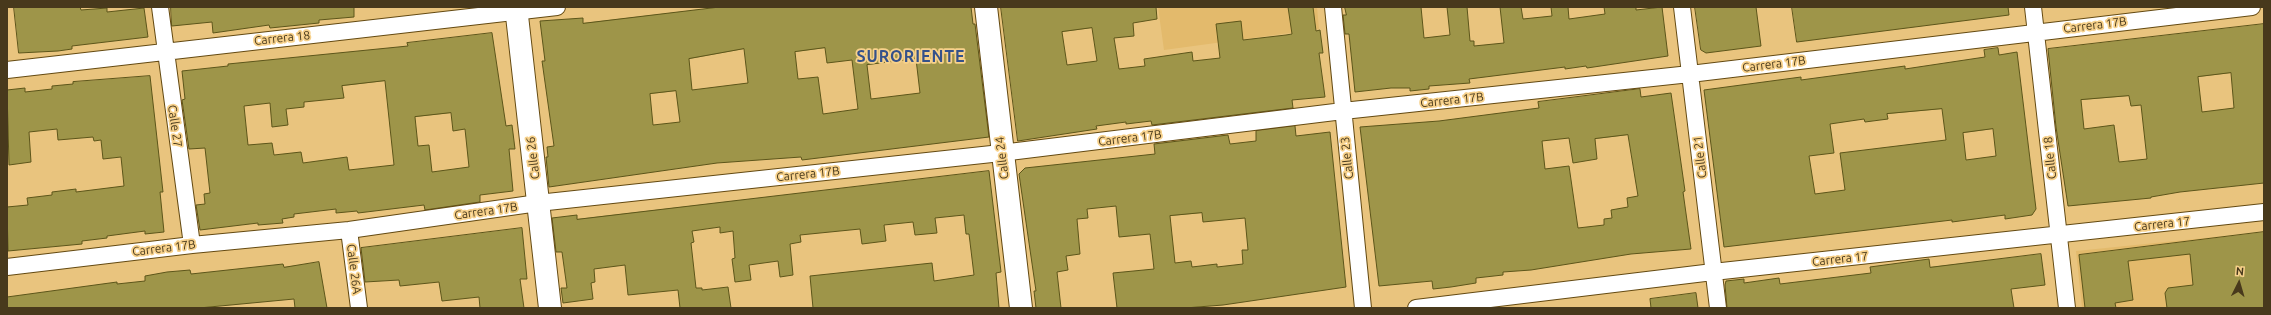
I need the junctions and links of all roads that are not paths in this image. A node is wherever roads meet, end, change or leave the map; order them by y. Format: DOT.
graph roads {
  1 [pos="160,7"];
  2 [pos="557,7"];
  3 [pos="986,7"];
  4 [pos="1333,7"];
  5 [pos="1682,7"];
  6 [pos="2033,7"];
  7 [pos="2252,7"];
  8 [pos="516,10"];
  9 [pos="2037,32"];
  10 [pos="164,51"];
  11 [pos="7,70"];
  12 [pos="1690,74"];
  13 [pos="1342,111"];
  14 [pos="1001,153"];
  15 [pos="538,203"];
  16 [pos="2264,212"];
  17 [pos="349,230"];
  18 [pos="2058,235"];
  19 [pos="192,245"];
  20 [pos="7,267"];
  21 [pos="1713,272"];
  22 [pos="359,308"];
  23 [pos="550,308"];
  24 [pos="1021,308"];
  25 [pos="1363,308"];
  26 [pos="1416,308"];
  27 [pos="1718,308"];
  28 [pos="2068,308"];
  1 -- 10 [label="street, Calle 27"];
  2 -- 8 [label="street, Carrera 18"];
  3 -- 14 [label="street, Calle 24"];
  4 -- 13 [label="street, Calle 23"];
  5 -- 12 [label="street, Calle 21"];
  6 -- 9 [label="street, Calle 18"];
  7 -- 9 [label="street, Carrera 17B"];
  8 -- 10 [label="street, Carrera 18"];
  8 -- 15 [label="street, Calle 26"];
  9 -- 12 [label="street, Carrera 17B"];
  9 -- 18 [label="street, Calle 18"];
  10 -- 11 [label="street, Carrera 18"];
  10 -- 19 [label="street, Calle 27"];
  12 -- 13 [label="street, Carrera 17B"];
  12 -- 21 [label="street, Calle 21"];
  13 -- 14 [label="street, Carrera 17B"];
  13 -- 25 [label="street, Calle 23"];
  14 -- 15 [label="street, Carrera 17B"];
  14 -- 24 [label="street, Calle 24"];
  15 -- 17 [label="street, Carrera 17B"];
  15 -- 23 [label="street, Calle 26"];
  16 -- 18 [label="street, Carrera 17"];
  17 -- 19 [label="street, Carrera 17B"];
  17 -- 22 [label="street, Calle 26A"];
  18 -- 21 [label="street, Carrera 17"];
  18 -- 28 [label="street, Calle 18"];
  19 -- 20 [label="street, Carrera 17B"];
  21 -- 26 [label="street, Carrera 17"];
  21 -- 27 [label="street, Calle 21"];
}
